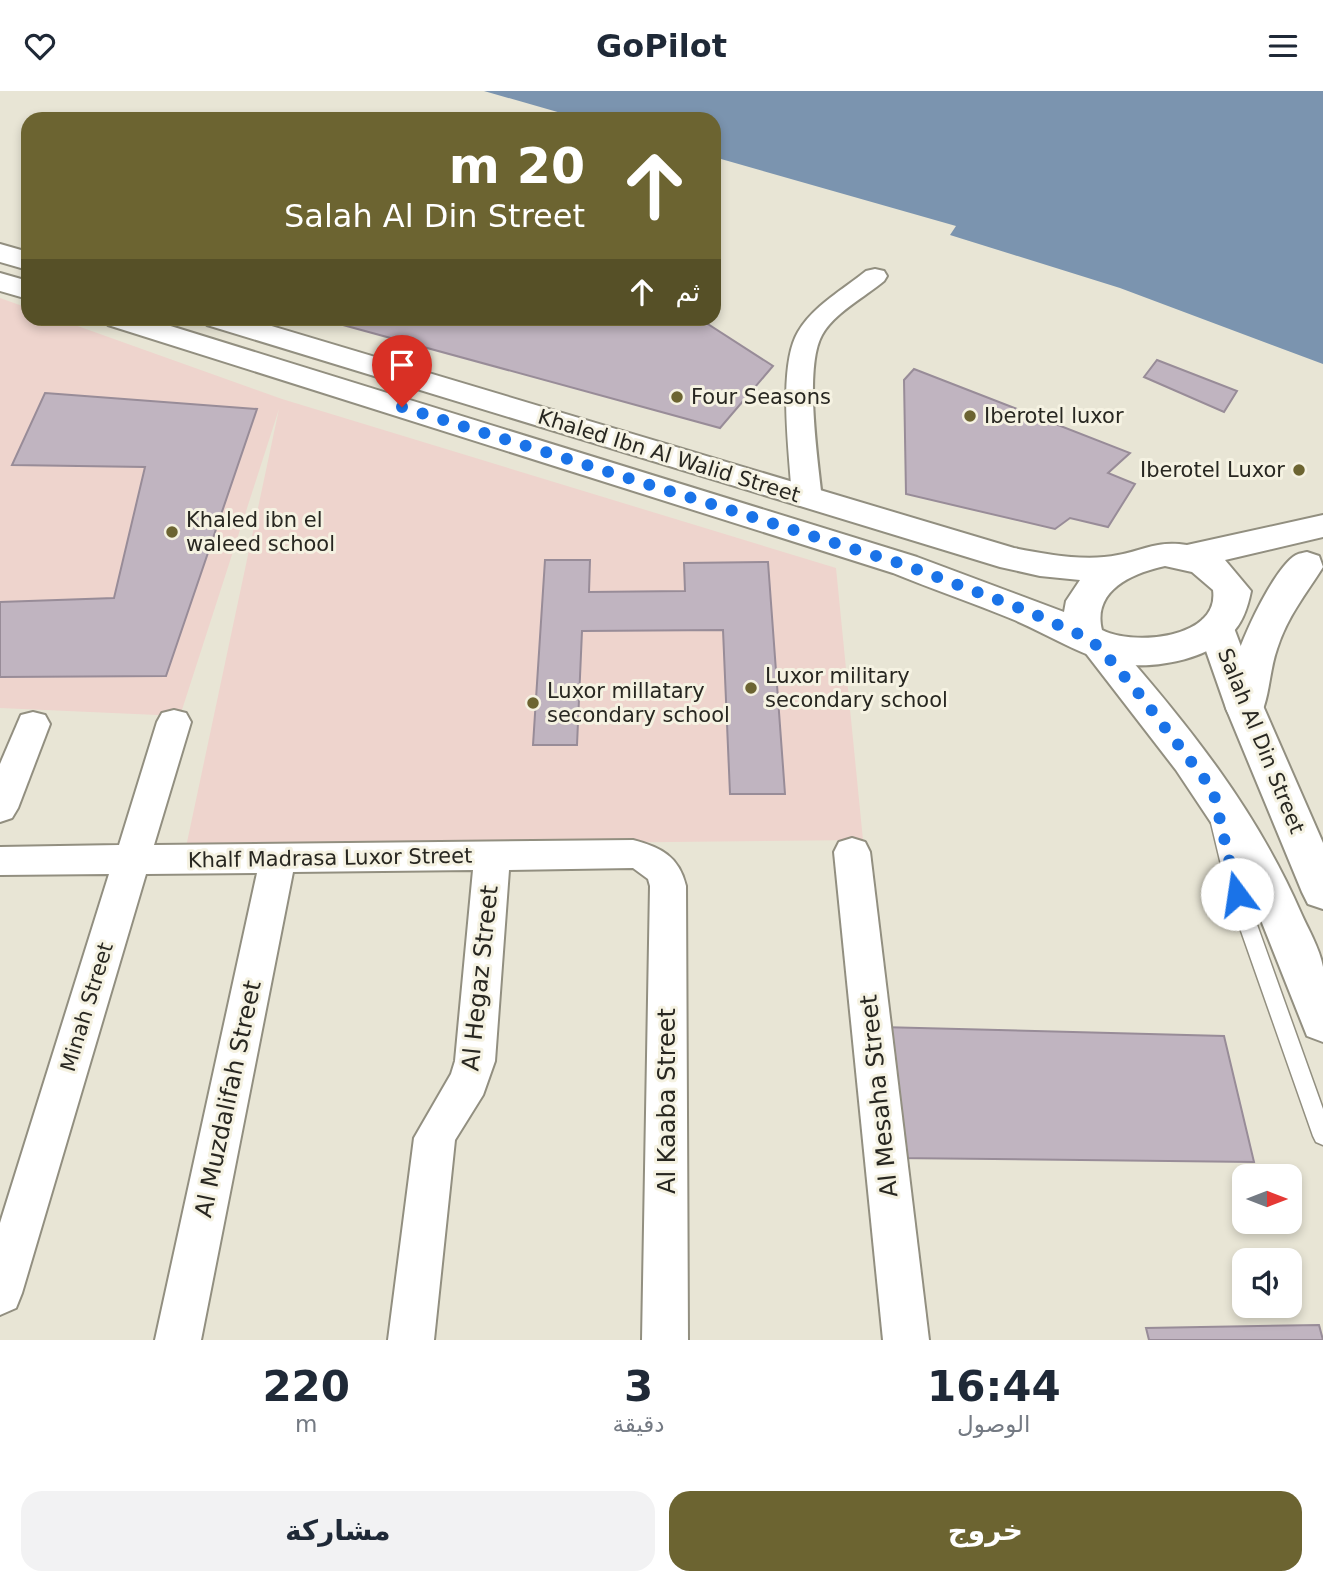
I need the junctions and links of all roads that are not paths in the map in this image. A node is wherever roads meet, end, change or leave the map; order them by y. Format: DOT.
graph roads {
  1 [pos="0,253"];
  2 [pos="21,259"];
  3 [pos="875,276"];
  4 [pos="0,282"];
  5 [pos="21,288"];
  6 [pos="141,326"];
  7 [pos="241,326"];
  8 [pos="807,498"];
  9 [pos="1323,526"];
  10 [pos="1190,556"];
  11 [pos="1315,562"];
  12 [pos="1124,567"];
  13 [pos="1222,620"];
  14 [pos="1092,642"];
  15 [pos="1245,708"];
  16 [pos="174,722"];
  17 [pos="33,724"];
  18 [pos="1213,790"];
  19 [pos="0,809"];
  20 [pos="852,852"];
  21 [pos="492,856"];
  22 [pos="278,858"];
  23 [pos="132,860"];
  24 [pos="0,861"];
  25 [pos="658,864"];
  26 [pos="1323,893"];
  27 [pos="1323,1023"];
  28 [pos="1323,1136"];
  29 [pos="0,1293"];
  30 [pos="178,1340"];
  31 [pos="411,1340"];
  32 [pos="665,1340"];
  33 [pos="906,1340"];
  1 -- 2 [label="main road"];
  3 -- 8 [label="street"];
  4 -- 5 [label="main road"];
  6 -- 14 [label="main road, Khaled Ibn Al Walid Street"];
  7 -- 8 [label="main road, Khaled Ibn Al Walid Street"];
  8 -- 12 [label="main road, Khaled Ibn Al Walid Street"];
  9 -- 10 [label="main road"];
  10 -- 12 [label="main road"];
  10 -- 13 [label="main road"];
  11 -- 13 [label="main road"];
  11 -- 15 [label="main road"];
  12 -- 14 [label="main road"];
  13 -- 14 [label="main road"];
  13 -- 15 [label="main road, Salah Al Din Street"];
  14 -- 18 [label="main road"];
  15 -- 26 [label="main road, Salah Al Din Street"];
  16 -- 23 [label="street, Minah Street"];
  17 -- 19 [label="street"];
  18 -- 27 [label="main road"];
  18 -- 28 [label="lane"];
  20 -- 33 [label="street, Al Mesaha Street"];
  21 -- 22 [label="street, Khalf Madrasa Luxor Street"];
  21 -- 25 [label="street, Khalf Madrasa Luxor Street"];
  21 -- 31 [label="street, Al Hegaz Street"];
  22 -- 23 [label="street, Khalf Madrasa Luxor Street"];
  22 -- 30 [label="street, Al Muzdalifah Street"];
  23 -- 24 [label="street, Khalf Madrasa Luxor Street"];
  23 -- 29 [label="street, Minah Street"];
  25 -- 32 [label="street, Al Kaaba Street"];
}
